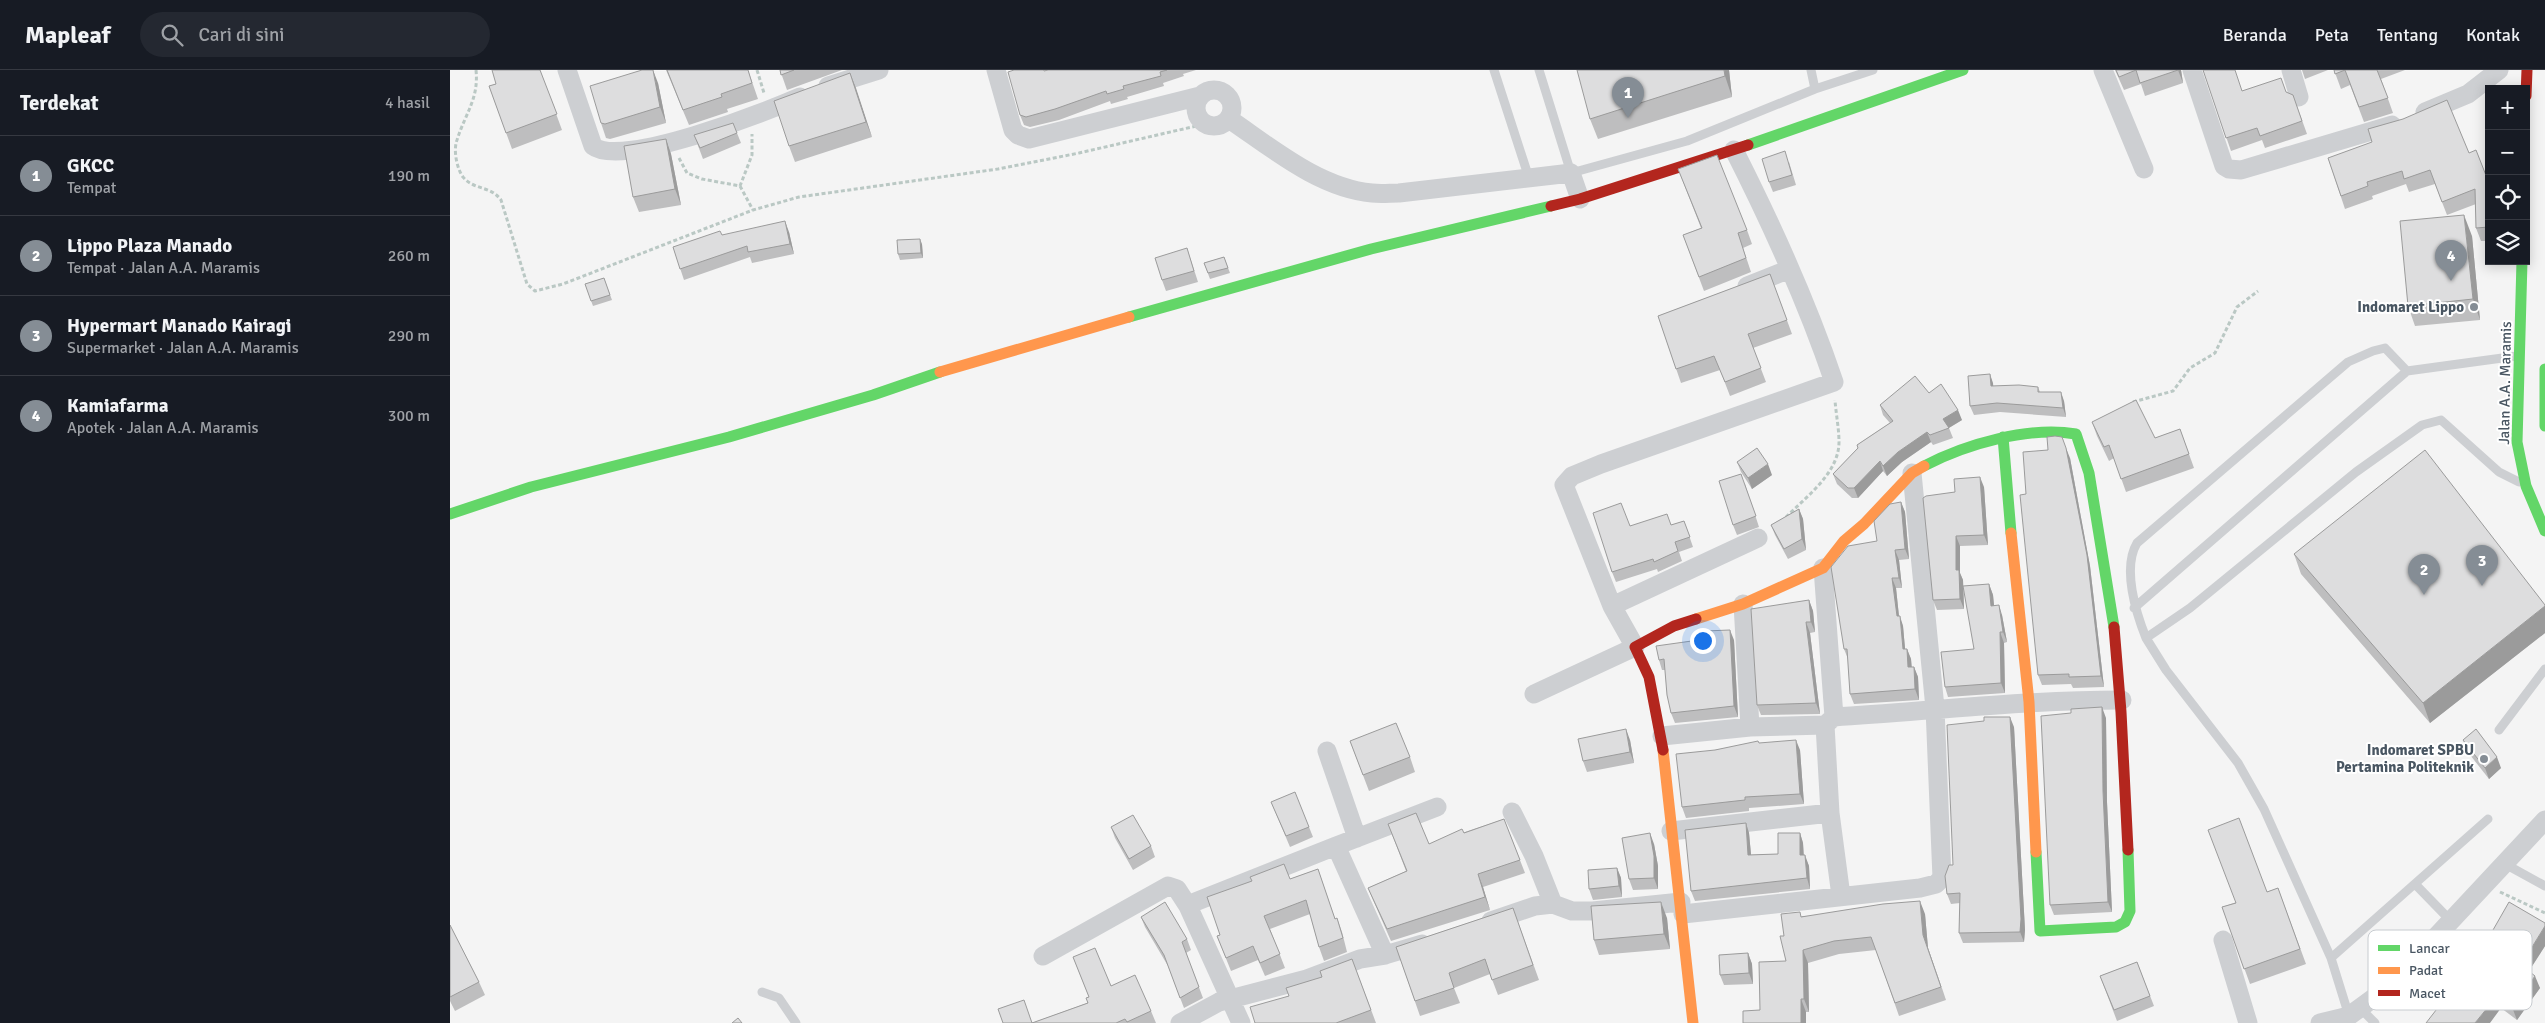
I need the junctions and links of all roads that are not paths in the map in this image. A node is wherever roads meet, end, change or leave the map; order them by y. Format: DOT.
graph roads {
  1 [pos="567,70"];
  2 [pos="879,70"];
  3 [pos="996,70"];
  4 [pos="1494,70"];
  5 [pos="1538,70"];
  6 [pos="1811,70"];
  7 [pos="1873,70"];
  8 [pos="1963,70"];
  9 [pos="2103,70"];
  10 [pos="2192,70"];
  11 [pos="2291,70"];
  12 [pos="2499,70"];
  13 [pos="2527,70"];
  14 [pos="2526,85"];
  15 [pos="594,88"];
  16 [pos="1815,89"];
  17 [pos="576,94"];
  18 [pos="1200,96"];
  19 [pos="2299,97"];
  20 [pos="1229,119"];
  21 [pos="1734,150"];
  22 [pos="2144,169"];
  23 [pos="1571,173"];
  24 [pos="1529,178"];
  25 [pos="1580,199"];
  26 [pos="2522,265"];
  27 [pos="1790,269"];
  28 [pos="1734,291"];
  29 [pos="2520,356"];
  30 [pos="2545,369"];
  31 [pos="2407,371"];
  32 [pos="2545,426"];
  33 [pos="2003,437"];
  34 [pos="1912,473"];
  35 [pos="2526,486"];
  36 [pos="450,514"];
  37 [pos="2545,530"];
  38 [pos="1758,538"];
  39 [pos="1823,568"];
  40 [pos="1743,604"];
  41 [pos="1612,606"];
  42 [pos="2134,608"];
  43 [pos="2146,638"];
  44 [pos="1635,647"];
  45 [pos="2545,669"];
  46 [pos="1534,694"];
  47 [pos="2122,700"];
  48 [pos="2029,702"];
  49 [pos="1936,708"];
  50 [pos="1829,721"];
  51 [pos="1750,727"];
  52 [pos="2499,730"];
  53 [pos="1662,736"];
  54 [pos="1327,751"];
  55 [pos="1437,807"];
  56 [pos="1512,812"];
  57 [pos="1830,813"];
  58 [pos="2488,819"];
  59 [pos="2545,820"];
  60 [pos="1671,831"];
  61 [pos="1357,838"];
  62 [pos="1336,846"];
  63 [pos="2505,864"];
  64 [pos="2415,884"];
  65 [pos="2545,886"];
  66 [pos="1842,896"];
  67 [pos="1553,904"];
  68 [pos="1188,906"];
  69 [pos="1682,908"];
  70 [pos="2452,921"];
  71 [pos="1472,927"];
  72 [pos="2443,930"];
  73 [pos="1436,940"];
  74 [pos="2223,940"];
  75 [pos="1385,955"];
  76 [pos="1044,956"];
  77 [pos="2330,958"];
  78 [pos="762,992"];
  79 [pos="1230,1001"];
  80 [pos="2368,1003"];
  81 [pos="2355,1013"];
  82 [pos="796,1023"];
  83 [pos="1180,1023"];
  84 [pos="1241,1023"];
  85 [pos="1693,1023"];
  86 [pos="2248,1023"];
  87 [pos="2320,1023"];
  88 [pos="2375,1023"];
  1 -- 17 [label="street"];
  2 -- 17 [label="street"];
  3 -- 18 [label="street"];
  4 -- 24 [label="lane"];
  5 -- 23 [label="lane"];
  6 -- 16 [label="lane"];
  7 -- 16 [label="lane"];
  8 -- 21 [label="main road"];
  9 -- 22 [label="street"];
  10 -- 12 [label="street"];
  11 -- 19 [label="street"];
  13 -- 14 [label="main road"];
  15 -- 17 [label="street"];
  16 -- 23 [label="lane"];
  18 -- 20 [label="street"];
  18 -- 20 [label="street"];
  20 -- 24 [label="street"];
  21 -- 25 [label="main road"];
  21 -- 27 [label="street"];
  23 -- 24 [label="street"];
  23 -- 25 [label="street"];
  25 -- 36 [label="main road"];
  26 -- 29 [label="main road, Jalan A.A. Maramis"];
  27 -- 28 [label="street"];
  27 -- 41 [label="street"];
  29 -- 31 [label="lane"];
  29 -- 35 [label="main road, Jalan A.A. Maramis"];
  30 -- 32 [label="main road"];
  31 -- 42 [label="lane"];
  31 -- 42 [label="lane"];
  33 -- 34 [label="main road"];
  33 -- 47 [label="main road"];
  33 -- 48 [label="main road"];
  34 -- 39 [label="main road"];
  34 -- 49 [label="street"];
  35 -- 37 [label="main road, Jalan A.A. Maramis"];
  35 -- 43 [label="lane"];
  38 -- 41 [label="street"];
  39 -- 40 [label="main road"];
  39 -- 50 [label="street"];
  40 -- 44 [label="main road"];
  40 -- 51 [label="street"];
  41 -- 44 [label="street"];
  42 -- 43 [label="lane"];
  43 -- 77 [label="lane"];
  44 -- 46 [label="street"];
  44 -- 53 [label="main road"];
  45 -- 52 [label="lane"];
  47 -- 48 [label="street"];
  47 -- 48 [label="main road"];
  48 -- 49 [label="street"];
  49 -- 50 [label="street"];
  49 -- 66 [label="street"];
  50 -- 51 [label="street"];
  50 -- 57 [label="street"];
  51 -- 53 [label="street"];
  53 -- 60 [label="main road"];
  54 -- 61 [label="street"];
  55 -- 61 [label="street"];
  56 -- 67 [label="street"];
  57 -- 60 [label="street"];
  57 -- 66 [label="street"];
  58 -- 64 [label="lane"];
  59 -- 63 [label="street"];
  60 -- 69 [label="main road"];
  61 -- 62 [label="street"];
  62 -- 68 [label="street"];
  62 -- 75 [label="street"];
  63 -- 65 [label="lane"];
  63 -- 70 [label="street"];
  64 -- 70 [label="lane"];
  64 -- 77 [label="lane"];
  66 -- 69 [label="street"];
  67 -- 69 [label="street"];
  67 -- 71 [label="street"];
  68 -- 76 [label="street"];
  68 -- 79 [label="street"];
  69 -- 85 [label="main road"];
  70 -- 72 [label="street"];
  73 -- 75 [label="street"];
  74 -- 86 [label="street"];
  75 -- 79 [label="street"];
  77 -- 81 [label="lane"];
  78 -- 82 [label="lane"];
  79 -- 83 [label="street"];
  79 -- 84 [label="street"];
  80 -- 81 [label="street"];
  81 -- 87 [label="street"];
  81 -- 88 [label="lane"];
}
